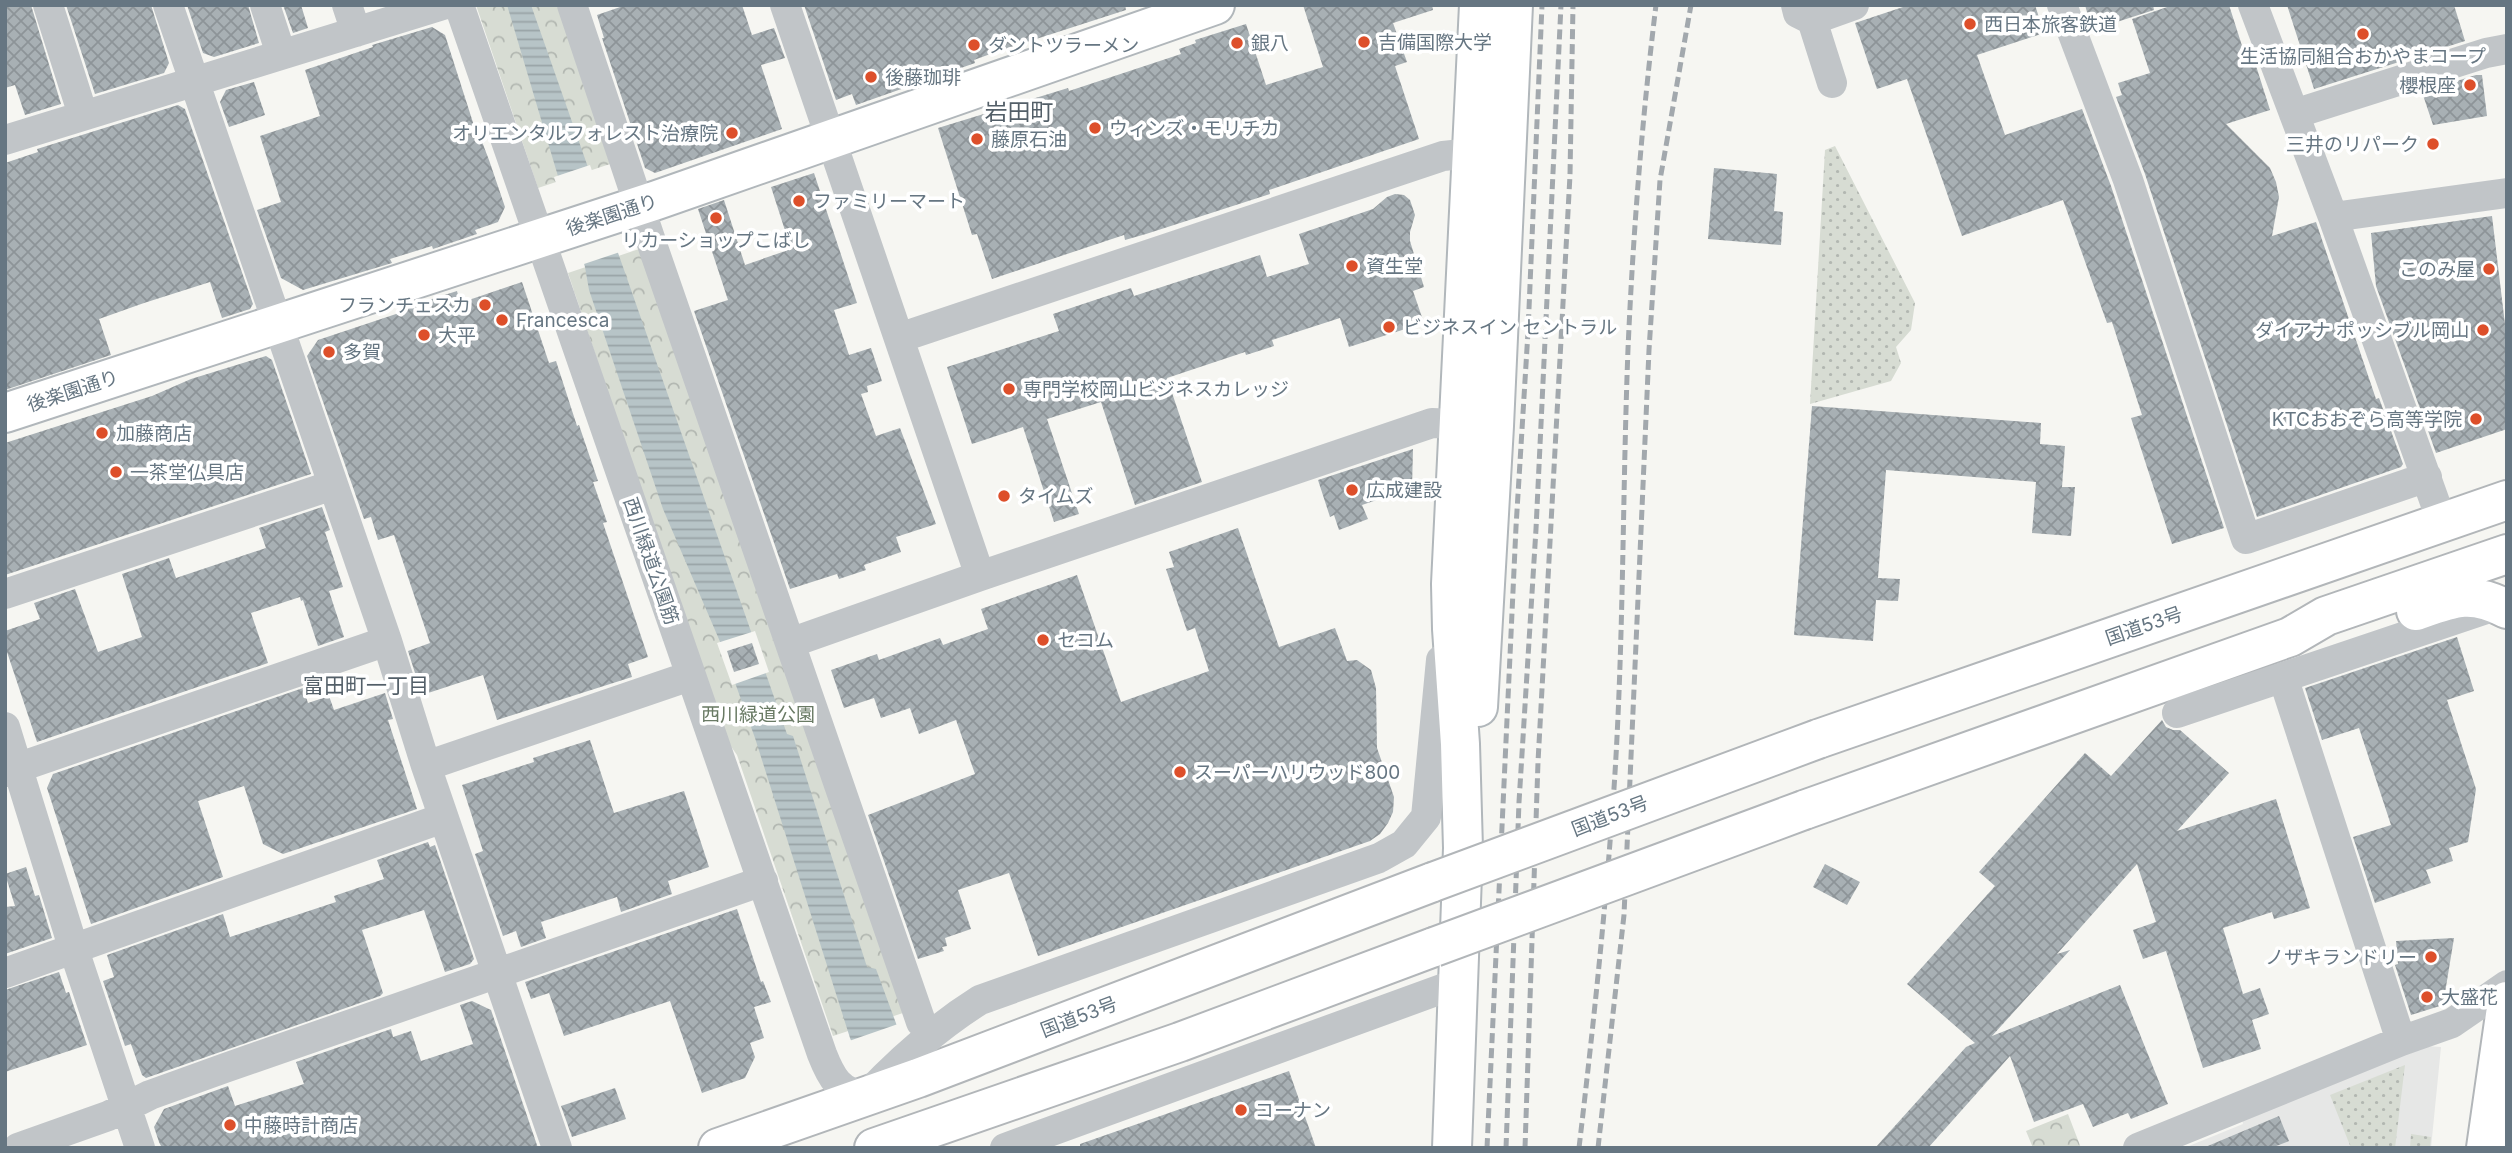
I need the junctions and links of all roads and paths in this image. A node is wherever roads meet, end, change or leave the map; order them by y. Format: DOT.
graph roads {
  1 [pos="48,5"];
  2 [pos="168,5"];
  3 [pos="265,5"];
  4 [pos="443,5"];
  5 [pos="459,5"];
  6 [pos="572,5"];
  7 [pos="785,5"];
  8 [pos="1215,5"];
  9 [pos="1479,5"];
  10 [pos="1513,5"];
  11 [pos="1854,5"];
  12 [pos="2062,5"];
  13 [pos="2253,5"];
  14 [pos="1804,13"];
  15 [pos="352,19"];
  16 [pos="2507,49"];
  17 [pos="281,54"];
  18 [pos="194,80"];
  19 [pos="1832,83"];
  20 [pos="2294,114"];
  21 [pos="83,115"];
  22 [pos="5,140"];
  23 [pos="831,140"];
  24 [pos="1472,153"];
  25 [pos="2507,192"];
  26 [pos="626,210"];
  27 [pos="2333,217"];
  28 [pos="555,233"];
  29 [pos="280,324"];
  30 [pos="899,338"];
  31 [pos="5,413"];
  32 [pos="1477,425"];
  33 [pos="2427,477"];
  34 [pos="333,485"];
  35 [pos="2507,500"];
  36 [pos="2442,522"];
  37 [pos="2507,554"];
  38 [pos="980,576"];
  39 [pos="5,594"];
  40 [pos="2503,607"];
  41 [pos="1452,629"];
  42 [pos="2290,637"];
  43 [pos="387,640"];
  44 [pos="790,643"];
  45 [pos="690,676"];
  46 [pos="2283,677"];
  47 [pos="2177,713"];
  48 [pos="5,727"];
  49 [pos="426,766"];
  50 [pos="12,770"];
  51 [pos="443,818"];
  52 [pos="1463,848"];
  53 [pos="763,881"];
  54 [pos="74,950"];
  55 [pos="5,973"];
  56 [pos="498,973"];
  57 [pos="1458,983"];
  58 [pos="2507,985"];
  59 [pos="2507,1001"];
  60 [pos="921,1022"];
  61 [pos="2401,1041"];
  62 [pos="913,1066"];
  63 [pos="869,1094"];
  64 [pos="126,1108"];
  65 [pos="906,1141"];
  66 [pos="18,1148"];
  67 [pos="140,1148"];
  68 [pos="556,1148"];
  69 [pos="718,1148"];
  70 [pos="1005,1148"];
  71 [pos="1452,1148"];
  72 [pos="2138,1148"];
  73 [pos="2486,1148"];
  1 -- 21 [label="street"];
  2 -- 18 [label="street"];
  3 -- 17 [label="street"];
  4 -- 15 [label="street"];
  5 -- 28 [label="street, 西川緑道公園筋"];
  6 -- 26 [label="street"];
  7 -- 23 [label="street"];
  8 -- 23 [label="main road, 後楽園通り"];
  9 -- 24 [label="main road"];
  10 -- 32 [label="main road"];
  11 -- 14 [label="street"];
  12 -- 33 [label="street"];
  13 -- 20 [label="street"];
  14 -- 19 [label="street"];
  15 -- 17 [label="street"];
  16 -- 20 [label="street"];
  17 -- 18 [label="street"];
  18 -- 21 [label="street"];
  18 -- 29 [label="street"];
  20 -- 27 [label="street"];
  21 -- 22 [label="street"];
  23 -- 26 [label="main road, 後楽園通り"];
  23 -- 30 [label="street"];
  24 -- 30 [label="street"];
  24 -- 32 [label="main road"];
  25 -- 27 [label="street"];
  26 -- 28 [label="main road, 後楽園通り"];
  26 -- 44 [label="street"];
  27 -- 33 [label="street"];
  28 -- 29 [label="main road, 後楽園通り"];
  28 -- 45 [label="street, 西川緑道公園筋"];
  29 -- 31 [label="main road, 後楽園通り"];
  29 -- 34 [label="street"];
  30 -- 38 [label="street"];
  32 -- 38 [label="street"];
  32 -- 41 [label="main road"];
  32 -- 52 [label="main road"];
  33 -- 36 [label="street"];
  34 -- 39 [label="street"];
  34 -- 43 [label="street"];
  35 -- 36 [label="main road, 国道53号"];
  36 -- 62 [label="main road, 国道53号, bridge"];
  37 -- 42 [label="main road"];
  38 -- 44 [label="street"];
  40 -- 42 [label="main road"];
  40 -- 46 [label="street"];
  41 -- 52 [label="main road"];
  41 -- 62 [label="street"];
  42 -- 65 [label="main road, bridge"];
  43 -- 49 [label="street"];
  43 -- 50 [label="street"];
  44 -- 60 [label="street"];
  45 -- 49 [label="street"];
  45 -- 53 [label="street, 西川緑道公園筋"];
  46 -- 47 [label="street"];
  46 -- 61 [label="street"];
  48 -- 50 [label="street"];
  49 -- 51 [label="street"];
  50 -- 54 [label="street"];
  51 -- 54 [label="street"];
  51 -- 56 [label="street"];
  52 -- 57 [label="main road"];
  53 -- 56 [label="street"];
  53 -- 63 [label="street, 西川緑道公園筋"];
  54 -- 55 [label="street"];
  54 -- 64 [label="street"];
  56 -- 64 [label="street"];
  56 -- 68 [label="street"];
  57 -- 70 [label="street"];
  57 -- 71 [label="main road"];
  58 -- 61 [label="street"];
  59 -- 73 [label="main road"];
  61 -- 72 [label="street"];
  62 -- 63 [label="main road, 国道53号"];
  63 -- 69 [label="main road, 国道53号"];
  64 -- 66 [label="street"];
  64 -- 67 [label="street"];
}
